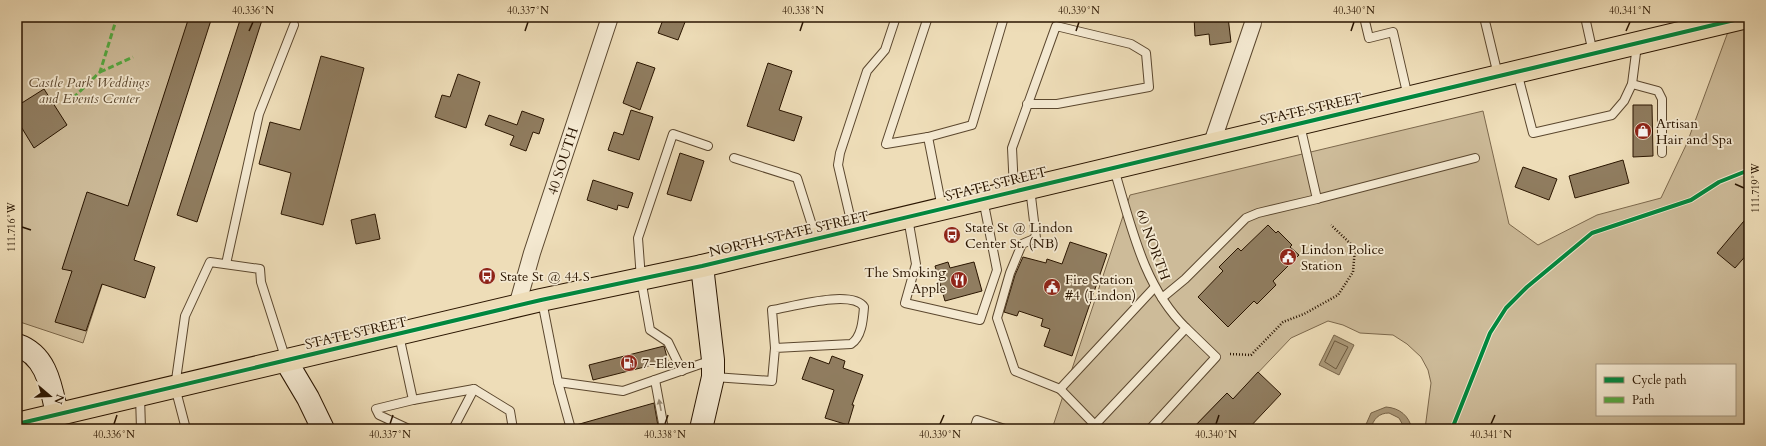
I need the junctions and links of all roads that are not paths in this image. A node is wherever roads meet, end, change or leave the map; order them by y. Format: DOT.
graph roads {
  1 [pos="610,17"];
  2 [pos="896,17"];
  3 [pos="928,17"];
  4 [pos="1004,17"];
  5 [pos="1364,17"];
  6 [pos="1484,17"];
  7 [pos="1586,17"];
  8 [pos="1747,17"];
  9 [pos="1251,19"];
  10 [pos="294,25"];
  11 [pos="1637,43"];
  12 [pos="1593,54"];
  13 [pos="1508,74"];
  14 [pos="1632,84"];
  15 [pos="1408,97"];
  16 [pos="1027,104"];
  17 [pos="1300,123"];
  18 [pos="928,137"];
  19 [pos="1212,143"];
  20 [pos="708,146"];
  21 [pos="1662,153"];
  22 [pos="734,158"];
  23 [pos="1476,158"];
  24 [pos="1114,167"];
  25 [pos="1022,189"];
  26 [pos="983,199"];
  27 [pos="1317,199"];
  28 [pos="942,209"];
  29 [pos="908,217"];
  30 [pos="882,223"];
  31 [pos="854,230"];
  32 [pos="816,239"];
  33 [pos="226,264"];
  34 [pos="702,266"];
  35 [pos="641,279"];
  36 [pos="1154,288"];
  37 [pos="1162,298"];
  38 [pos="541,300"];
  39 [pos="518,306"];
  40 [pos="1186,328"];
  41 [pos="399,334"];
  42 [pos="17,345"];
  43 [pos="775,348"];
  44 [pos="286,361"];
  45 [pos="713,368"];
  46 [pos="682,371"];
  47 [pos="655,380"];
  48 [pos="558,382"];
  49 [pos="176,387"];
  50 [pos="474,389"];
  51 [pos="1060,389"];
  52 [pos="140,395"];
  53 [pos="413,400"];
  54 [pos="57,414"];
  55 [pos="17,424"];
  56 [pos="1093,427"];
  57 [pos="141,429"];
  58 [pos="186,429"];
  59 [pos="323,429"];
  60 [pos="409,429"];
  61 [pos="453,429"];
  62 [pos="513,429"];
  63 [pos="571,429"];
  64 [pos="664,429"];
  65 [pos="701,429"];
  66 [pos="974,429"];
  67 [pos="1005,429"];
  68 [pos="1150,429"];
  1 -- 39 [label="street, 40 SOUTH"];
  2 -- 31 [label="lane"];
  3 -- 18 [label="lane"];
  4 -- 18 [label="lane"];
  5 -- 15 [label="lane"];
  6 -- 13 [label="lane"];
  7 -- 12 [label="lane"];
  8 -- 11 [label="main road, STATE STREET"];
  9 -- 19 [label="street"];
  10 -- 33 [label="lane"];
  11 -- 12 [label="main road, STATE STREET"];
  11 -- 14 [label="lane"];
  12 -- 13 [label="main road, STATE STREET"];
  13 -- 14 [label="lane"];
  13 -- 15 [label="main road, STATE STREET"];
  14 -- 21 [label="lane"];
  15 -- 17 [label="main road, STATE STREET"];
  16 -- 16 [label="lane"];
  16 -- 25 [label="lane"];
  17 -- 19 [label="main road, STATE STREET"];
  17 -- 27 [label="lane"];
  18 -- 28 [label="lane"];
  19 -- 24 [label="main road, STATE STREET"];
  20 -- 35 [label="lane"];
  22 -- 32 [label="lane"];
  23 -- 27 [label="lane"];
  24 -- 25 [label="main road, STATE STREET"];
  24 -- 36 [label="lane, 60 NORTH"];
  25 -- 26 [label="main road, STATE STREET"];
  25 -- 51 [label="lane"];
  26 -- 28 [label="main road, STATE STREET"];
  26 -- 29 [label="lane"];
  27 -- 37 [label="lane"];
  28 -- 29 [label="main road, STATE STREET"];
  29 -- 30 [label="main road, STATE STREET"];
  30 -- 31 [label="main road, NORTH STATE STREET"];
  31 -- 32 [label="main road, NORTH STATE STREET"];
  32 -- 34 [label="main road, NORTH STATE STREET"];
  33 -- 44 [label="lane"];
  33 -- 49 [label="lane"];
  34 -- 35 [label="main road, STATE STREET"];
  34 -- 45 [label="street"];
  35 -- 38 [label="main road, STATE STREET"];
  35 -- 46 [label="lane"];
  36 -- 37 [label="lane, 60 NORTH"];
  36 -- 51 [label="lane"];
  37 -- 40 [label="lane, 60 NORTH"];
  38 -- 39 [label="main road, STATE STREET"];
  38 -- 48 [label="lane"];
  39 -- 41 [label="main road, STATE STREET"];
  40 -- 56 [label="lane"];
  40 -- 68 [label="lane, 60 NORTH"];
  41 -- 44 [label="main road, STATE STREET"];
  41 -- 53 [label="lane"];
  42 -- 54 [label="street"];
  43 -- 43 [label="lane"];
  43 -- 45 [label="lane"];
  44 -- 49 [label="main road, STATE STREET"];
  44 -- 59 [label="street"];
  45 -- 46 [label="lane"];
  45 -- 65 [label="street"];
  46 -- 47 [label="lane"];
  47 -- 48 [label="lane"];
  64 -- 47 [label="lane, one-way"];
  48 -- 63 [label="lane"];
  49 -- 52 [label="main road, STATE STREET"];
  49 -- 58 [label="lane"];
  50 -- 53 [label="lane"];
  50 -- 61 [label="lane"];
  50 -- 62 [label="lane"];
  51 -- 56 [label="lane"];
  52 -- 54 [label="main road, STATE STREET"];
  52 -- 57 [label="lane"];
  53 -- 60 [label="lane"];
  54 -- 55 [label="main road, STATE STREET"];
  66 -- 67 [label="lane"];
}
